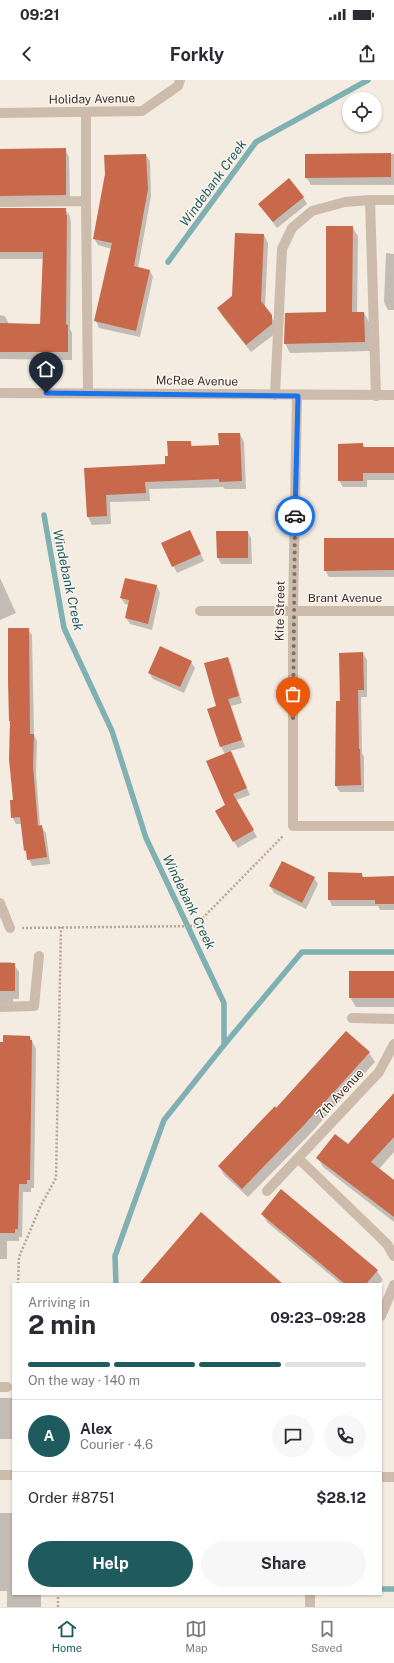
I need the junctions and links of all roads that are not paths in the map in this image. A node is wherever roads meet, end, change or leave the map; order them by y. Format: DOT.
graph roads {
  1 [pos="179,83"];
  2 [pos="86,112"];
  3 [pos="0,113"];
  4 [pos="370,200"];
  5 [pos="394,200"];
  6 [pos="86,201"];
  7 [pos="0,202"];
  8 [pos="0,393"];
  9 [pos="88,393"];
  10 [pos="275,395"];
  11 [pos="298,396"];
  12 [pos="376,396"];
  13 [pos="394,396"];
  14 [pos="200,611"];
  15 [pos="293,611"];
  16 [pos="394,611"];
  17 [pos="394,826"];
  18 [pos="0,903"];
  19 [pos="10,928"];
  20 [pos="38,956"];
  21 [pos="0,1007"];
  22 [pos="352,1018"];
  23 [pos="394,1019"];
  24 [pos="394,1044"];
  25 [pos="298,1158"];
  26 [pos="267,1191"];
  27 [pos="394,1256"];
  28 [pos="394,1285"];
  29 [pos="382,1314"];
  30 [pos="0,1475"];
  31 [pos="12,1475"];
  32 [pos="382,1477"];
  33 [pos="394,1477"];
  34 [pos="310,1595"];
  35 [pos="310,1607"];
  1 -- 2 [label="street, Holiday Avenue"];
  2 -- 3 [label="street, Holiday Avenue"];
  2 -- 6 [label="street"];
  4 -- 5 [label="street"];
  4 -- 10 [label="street"];
  4 -- 12 [label="street"];
  6 -- 7 [label="street"];
  6 -- 9 [label="street"];
  8 -- 9 [label="street, McRae Avenue"];
  9 -- 10 [label="street, McRae Avenue"];
  10 -- 11 [label="street, McRae Avenue"];
  11 -- 12 [label="street, McRae Avenue"];
  11 -- 15 [label="street, Kite Street"];
  12 -- 13 [label="street, McRae Avenue"];
  14 -- 15 [label="street, Brant Avenue"];
  15 -- 16 [label="street, Brant Avenue"];
  15 -- 17 [label="street, Kite Street"];
  18 -- 19 [label="street"];
  20 -- 21 [label="street"];
  22 -- 23 [label="street"];
  24 -- 25 [label="street, 7th Avenue"];
  25 -- 26 [label="street, 7th Avenue"];
  25 -- 27 [label="street"];
  28 -- 29 [label="street"];
  30 -- 31 [label="street"];
  32 -- 33 [label="street"];
  34 -- 35 [label="street"];
}
